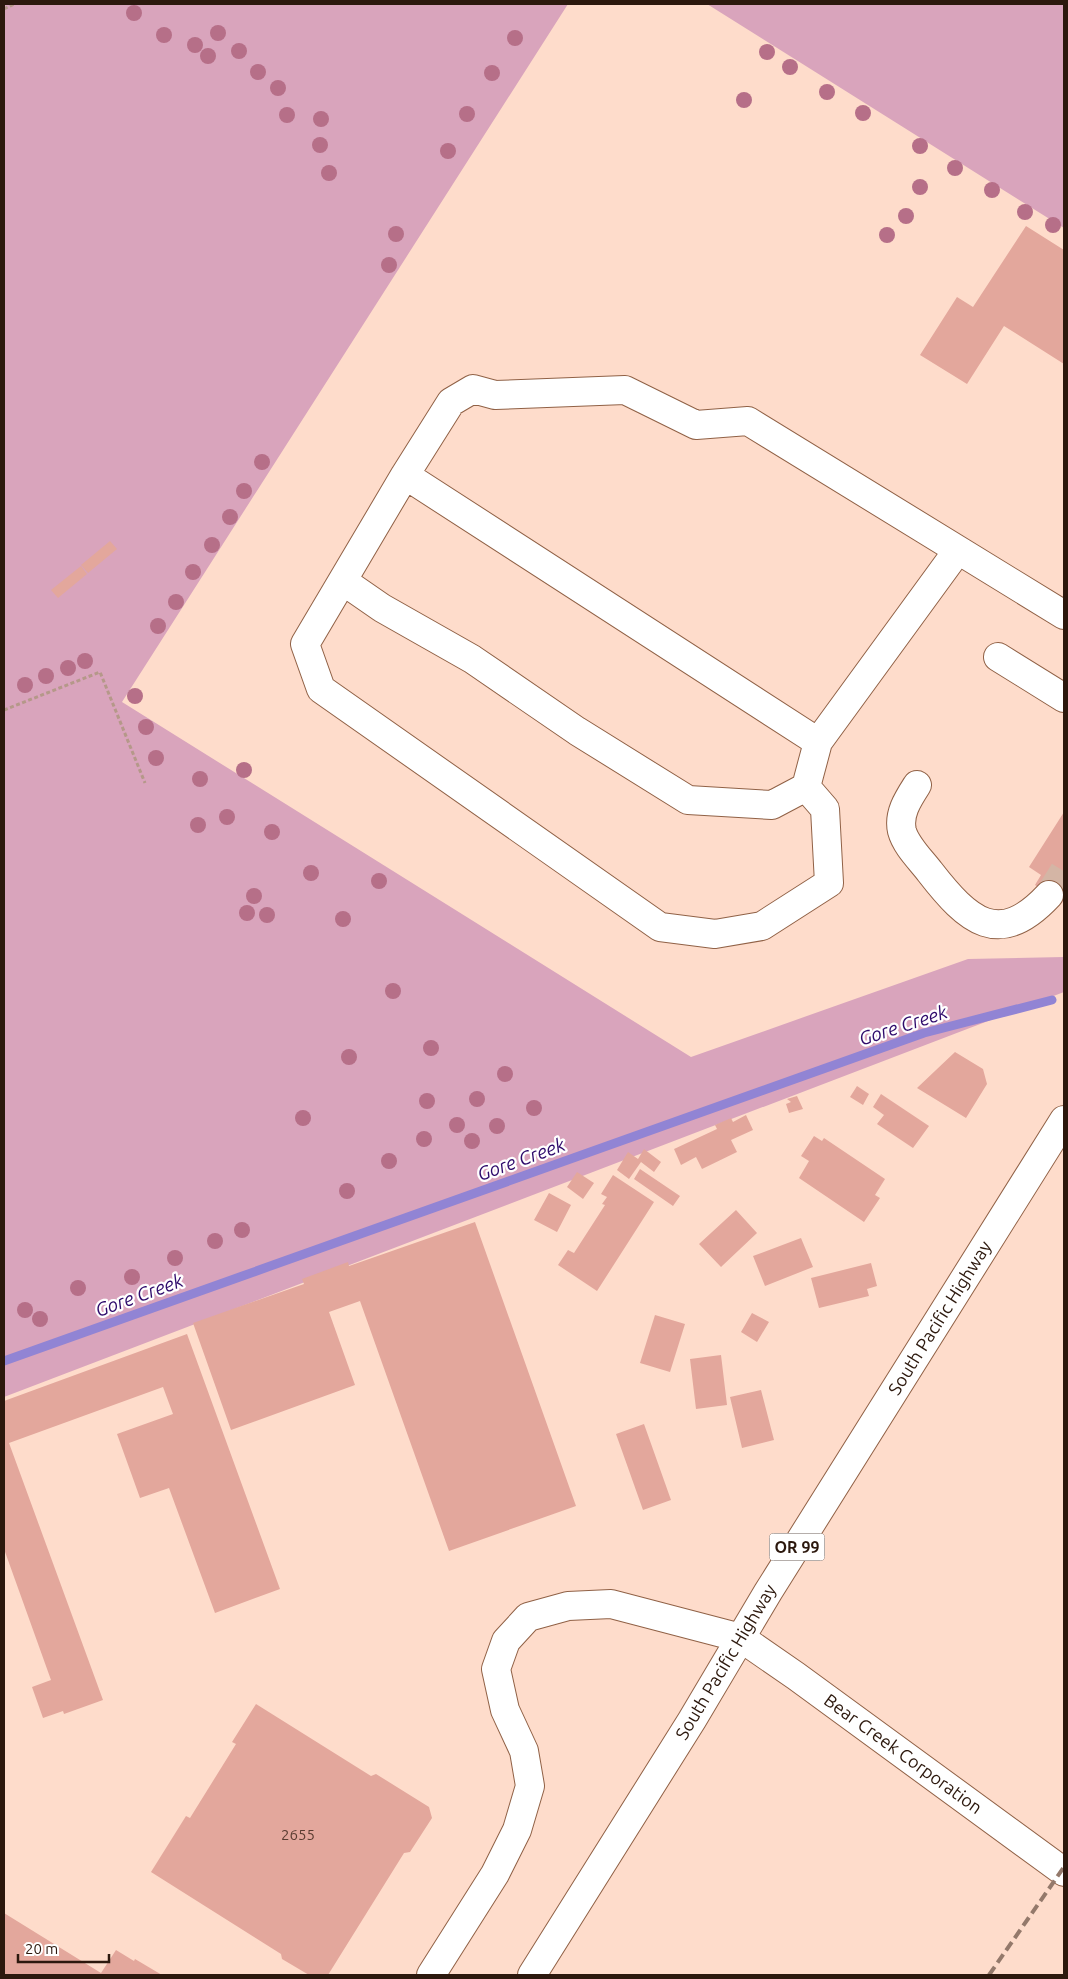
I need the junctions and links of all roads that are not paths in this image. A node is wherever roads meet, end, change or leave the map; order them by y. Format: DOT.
graph roads {
  1 [pos="405,475"];
  2 [pos="958,550"];
  3 [pos="342,580"];
  4 [pos="1064,615"];
  5 [pos="998,657"];
  6 [pos="1064,698"];
  7 [pos="818,742"];
  8 [pos="917,785"];
  9 [pos="806,787"];
  10 [pos="1049,895"];
  11 [pos="1064,1120"];
  12 [pos="741,1638"];
  13 [pos="1064,1872"];
  14 [pos="431,1975"];
  15 [pos="532,1975"];
  1 -- 2 [label="main road"];
  1 -- 3 [label="main road"];
  1 -- 7 [label="main road"];
  2 -- 4 [label="main road"];
  2 -- 7 [label="main road"];
  3 -- 9 [label="main road"];
  3 -- 9 [label="main road"];
  5 -- 6 [label="main road"];
  7 -- 9 [label="main road"];
  8 -- 10 [label="main road"];
  11 -- 12 [label="main road, South Pacific Highway / OR 99"];
  12 -- 13 [label="main road, Bear Creek Corporation"];
  12 -- 14 [label="main road, Bear Creek Corporation"];
  12 -- 15 [label="main road, South Pacific Highway / OR 99"];
}
